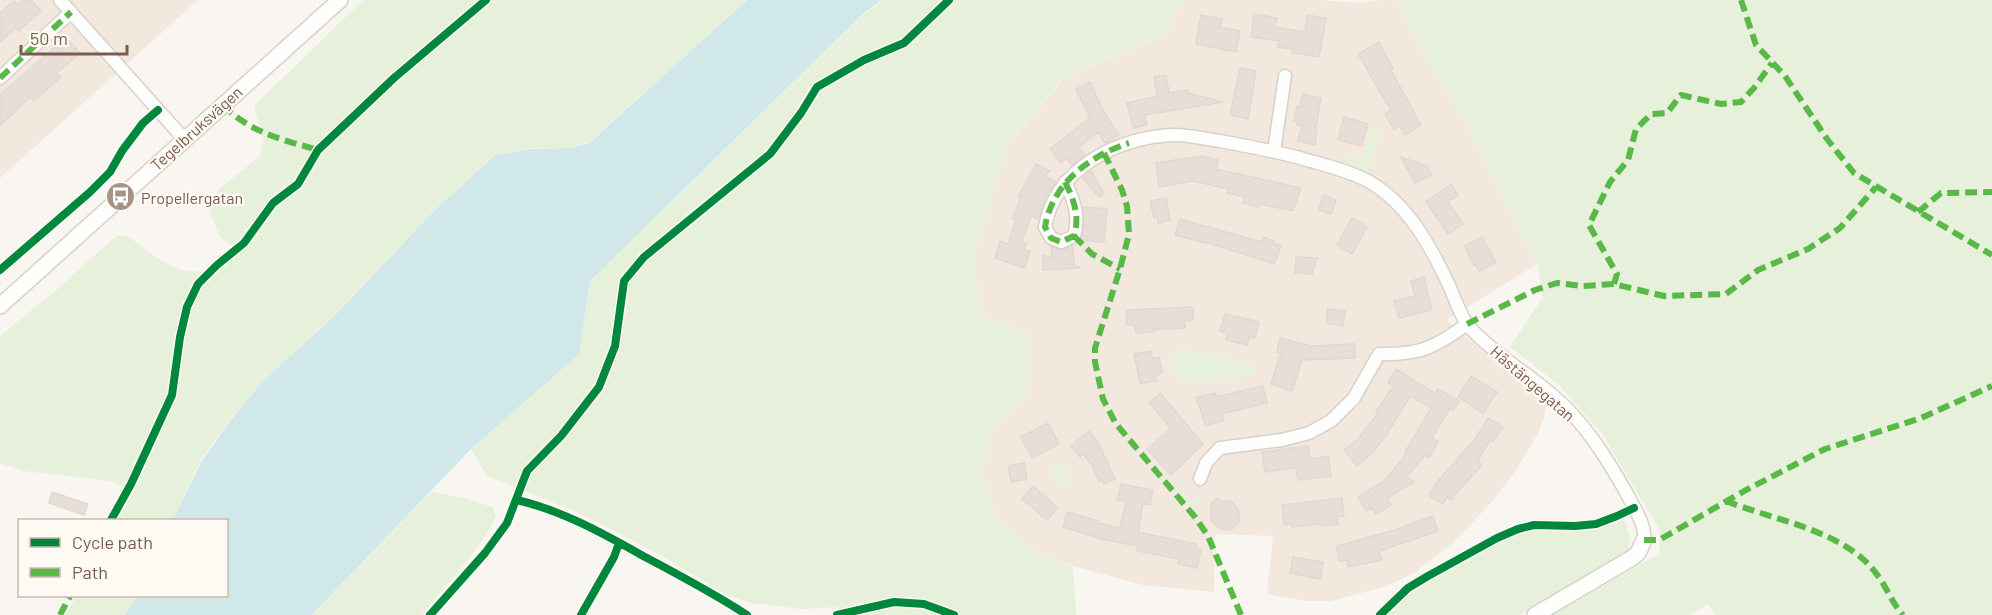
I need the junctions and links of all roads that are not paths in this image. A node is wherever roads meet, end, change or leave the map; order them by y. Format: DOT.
graph roads {
  1 [pos="60,0"];
  2 [pos="340,0"];
  3 [pos="71,12"];
  4 [pos="1285,76"];
  5 [pos="0,78"];
  6 [pos="184,139"];
  7 [pos="1274,151"];
  8 [pos="1065,182"];
  9 [pos="0,306"];
  10 [pos="1467,324"];
  11 [pos="1200,479"];
  12 [pos="1644,540"];
  13 [pos="1535,615"];
  1 -- 3 [label="street"];
  2 -- 6 [label="street, Tegelbruksvägen"];
  3 -- 5 [label="street"];
  3 -- 6 [label="street"];
  4 -- 7 [label="street"];
  6 -- 9 [label="street, Tegelbruksvägen"];
  7 -- 8 [label="street, Hästängegatan"];
  7 -- 10 [label="street, Hästängegatan"];
  10 -- 11 [label="street"];
  10 -- 12 [label="street, Hästängegatan"];
  12 -- 13 [label="street"];
}
